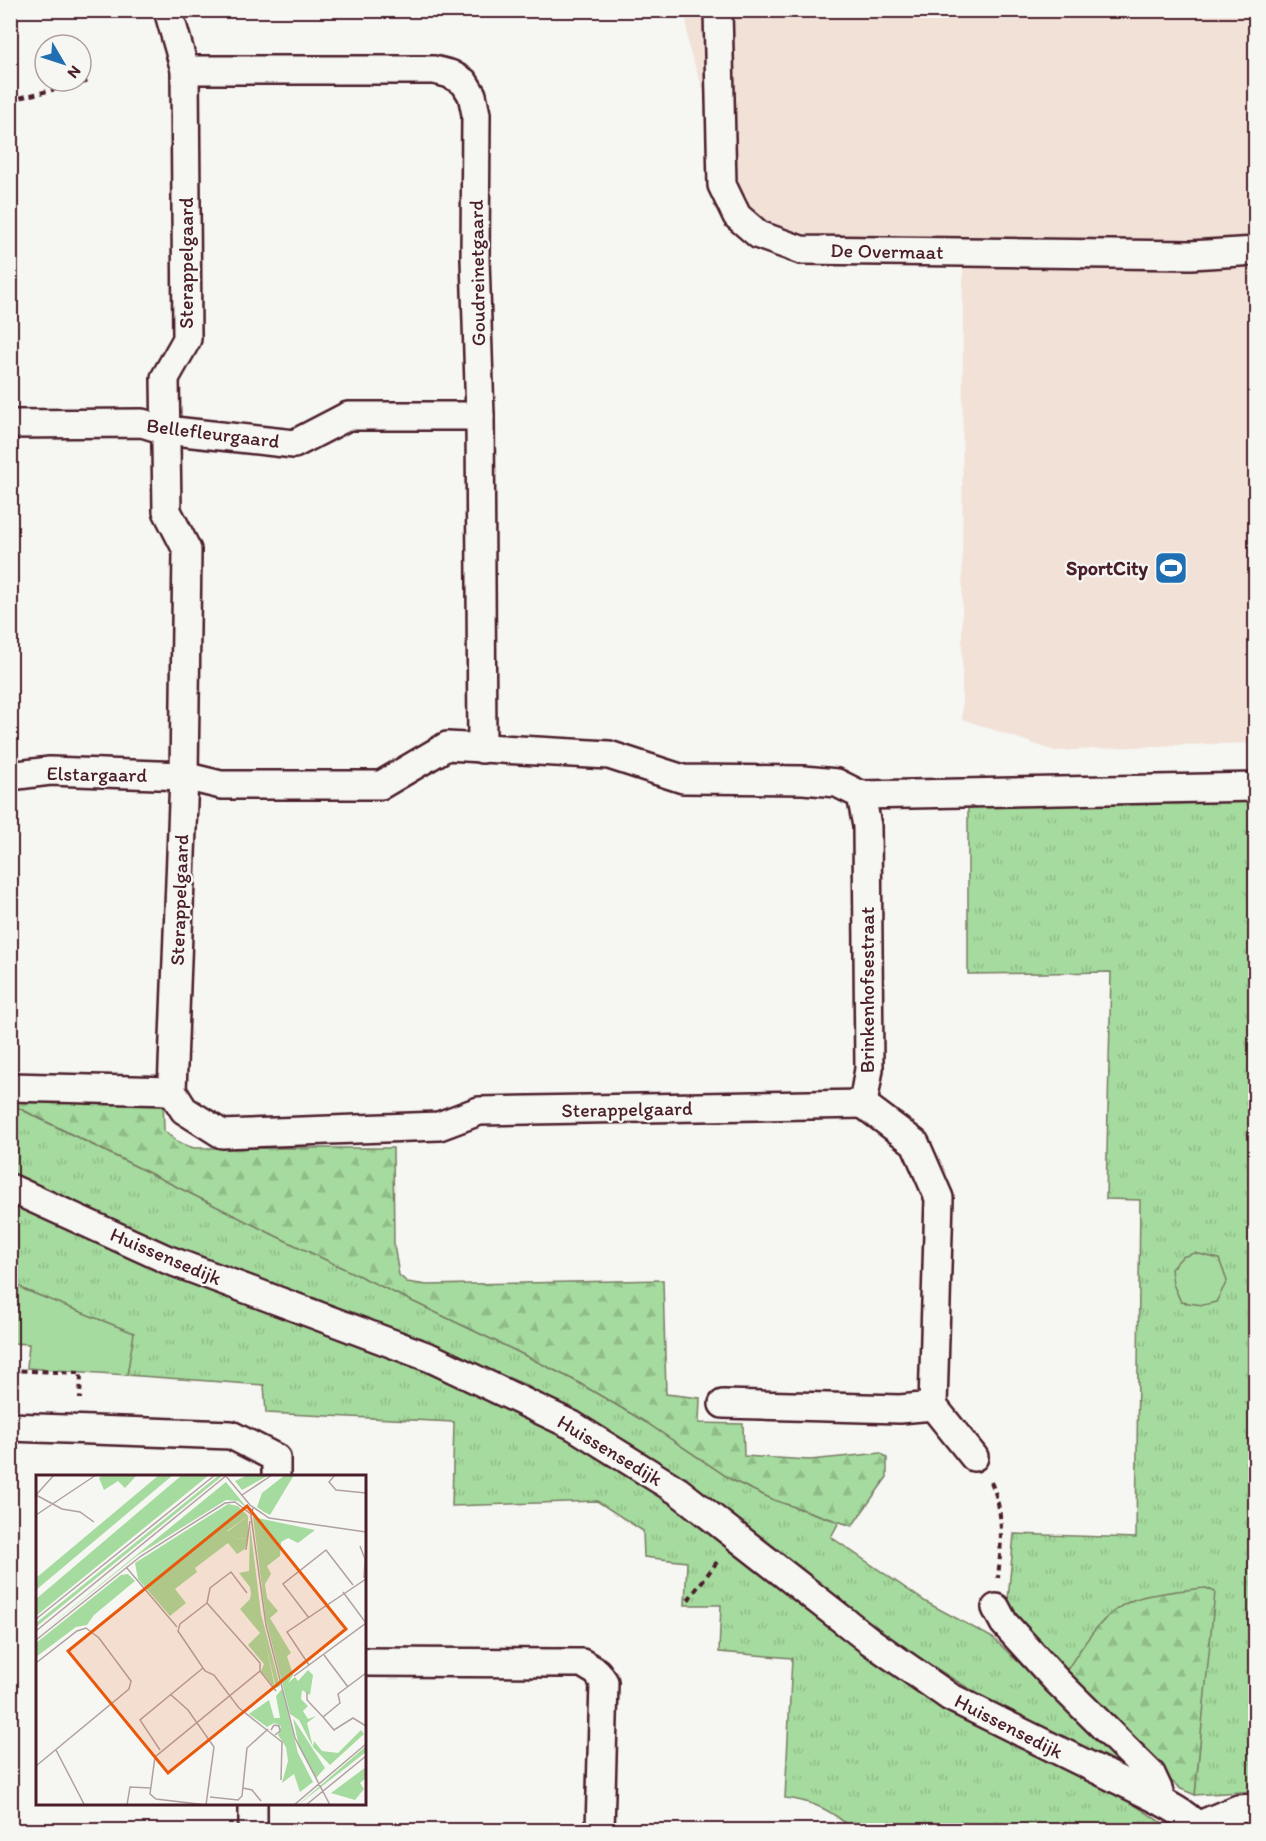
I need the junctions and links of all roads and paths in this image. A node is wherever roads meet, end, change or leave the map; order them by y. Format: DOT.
graph roads {
  1 [pos="168,10"];
  2 [pos="717,10"];
  3 [pos="185,70"];
  4 [pos="39,93"];
  5 [pos="10,100"];
  6 [pos="1256,252"];
  7 [pos="480,416"];
  8 [pos="10,424"];
  9 [pos="165,430"];
  10 [pos="482,748"];
  11 [pos="10,776"];
  12 [pos="184,776"];
  13 [pos="1256,787"];
  14 [pos="861,795"];
  15 [pos="10,1087"];
  16 [pos="172,1091"];
  17 [pos="863,1104"];
  18 [pos="10,1188"];
  19 [pos="10,1370"];
  20 [pos="723,1404"];
  21 [pos="933,1406"];
  22 [pos="10,1427"];
  23 [pos="79,1430"];
  24 [pos="974,1456"];
  25 [pos="276,1475"];
  26 [pos="720,1559"];
  27 [pos="688,1600"];
  28 [pos="996,1608"];
  29 [pos="366,1662"];
  30 [pos="1161,1801"];
  31 [pos="253,1805"];
  32 [pos="1256,1808"];
  33 [pos="1198,1828"];
  34 [pos="252,1830"];
  35 [pos="600,1830"];
  1 -- 3 [label="street, Sterappelgaard"];
  2 -- 6 [label="street, De Overmaat"];
  3 -- 7 [label="street, Goudreinetgaard"];
  3 -- 9 [label="street, Sterappelgaard"];
  4 -- 5 [label="path"];
  7 -- 9 [label="street, Bellefleurgaard"];
  7 -- 10 [label="street, Goudreinetgaard"];
  8 -- 9 [label="street, Bellefleurgaard"];
  9 -- 12 [label="street, Sterappelgaard"];
  10 -- 12 [label="street"];
  10 -- 14 [label="street"];
  11 -- 12 [label="street, Elstargaard"];
  12 -- 16 [label="street, Sterappelgaard"];
  13 -- 14 [label="street"];
  14 -- 17 [label="street, Brinkenhofsestraat"];
  15 -- 16 [label="street"];
  16 -- 17 [label="street, Sterappelgaard"];
  17 -- 21 [label="street"];
  18 -- 30 [label="street, Huissensedijk"];
  19 -- 23 [label="path"];
  20 -- 21 [label="street"];
  21 -- 24 [label="street"];
  22 -- 23 [label="street"];
  23 -- 25 [label="street"];
  24 -- 28 [label="path"];
  26 -- 27 [label="path"];
  28 -- 30 [label="street"];
  29 -- 35 [label="street"];
  30 -- 33 [label="street, Huissensedijk"];
  31 -- 34 [label="street"];
  32 -- 33 [label="street"];
}
